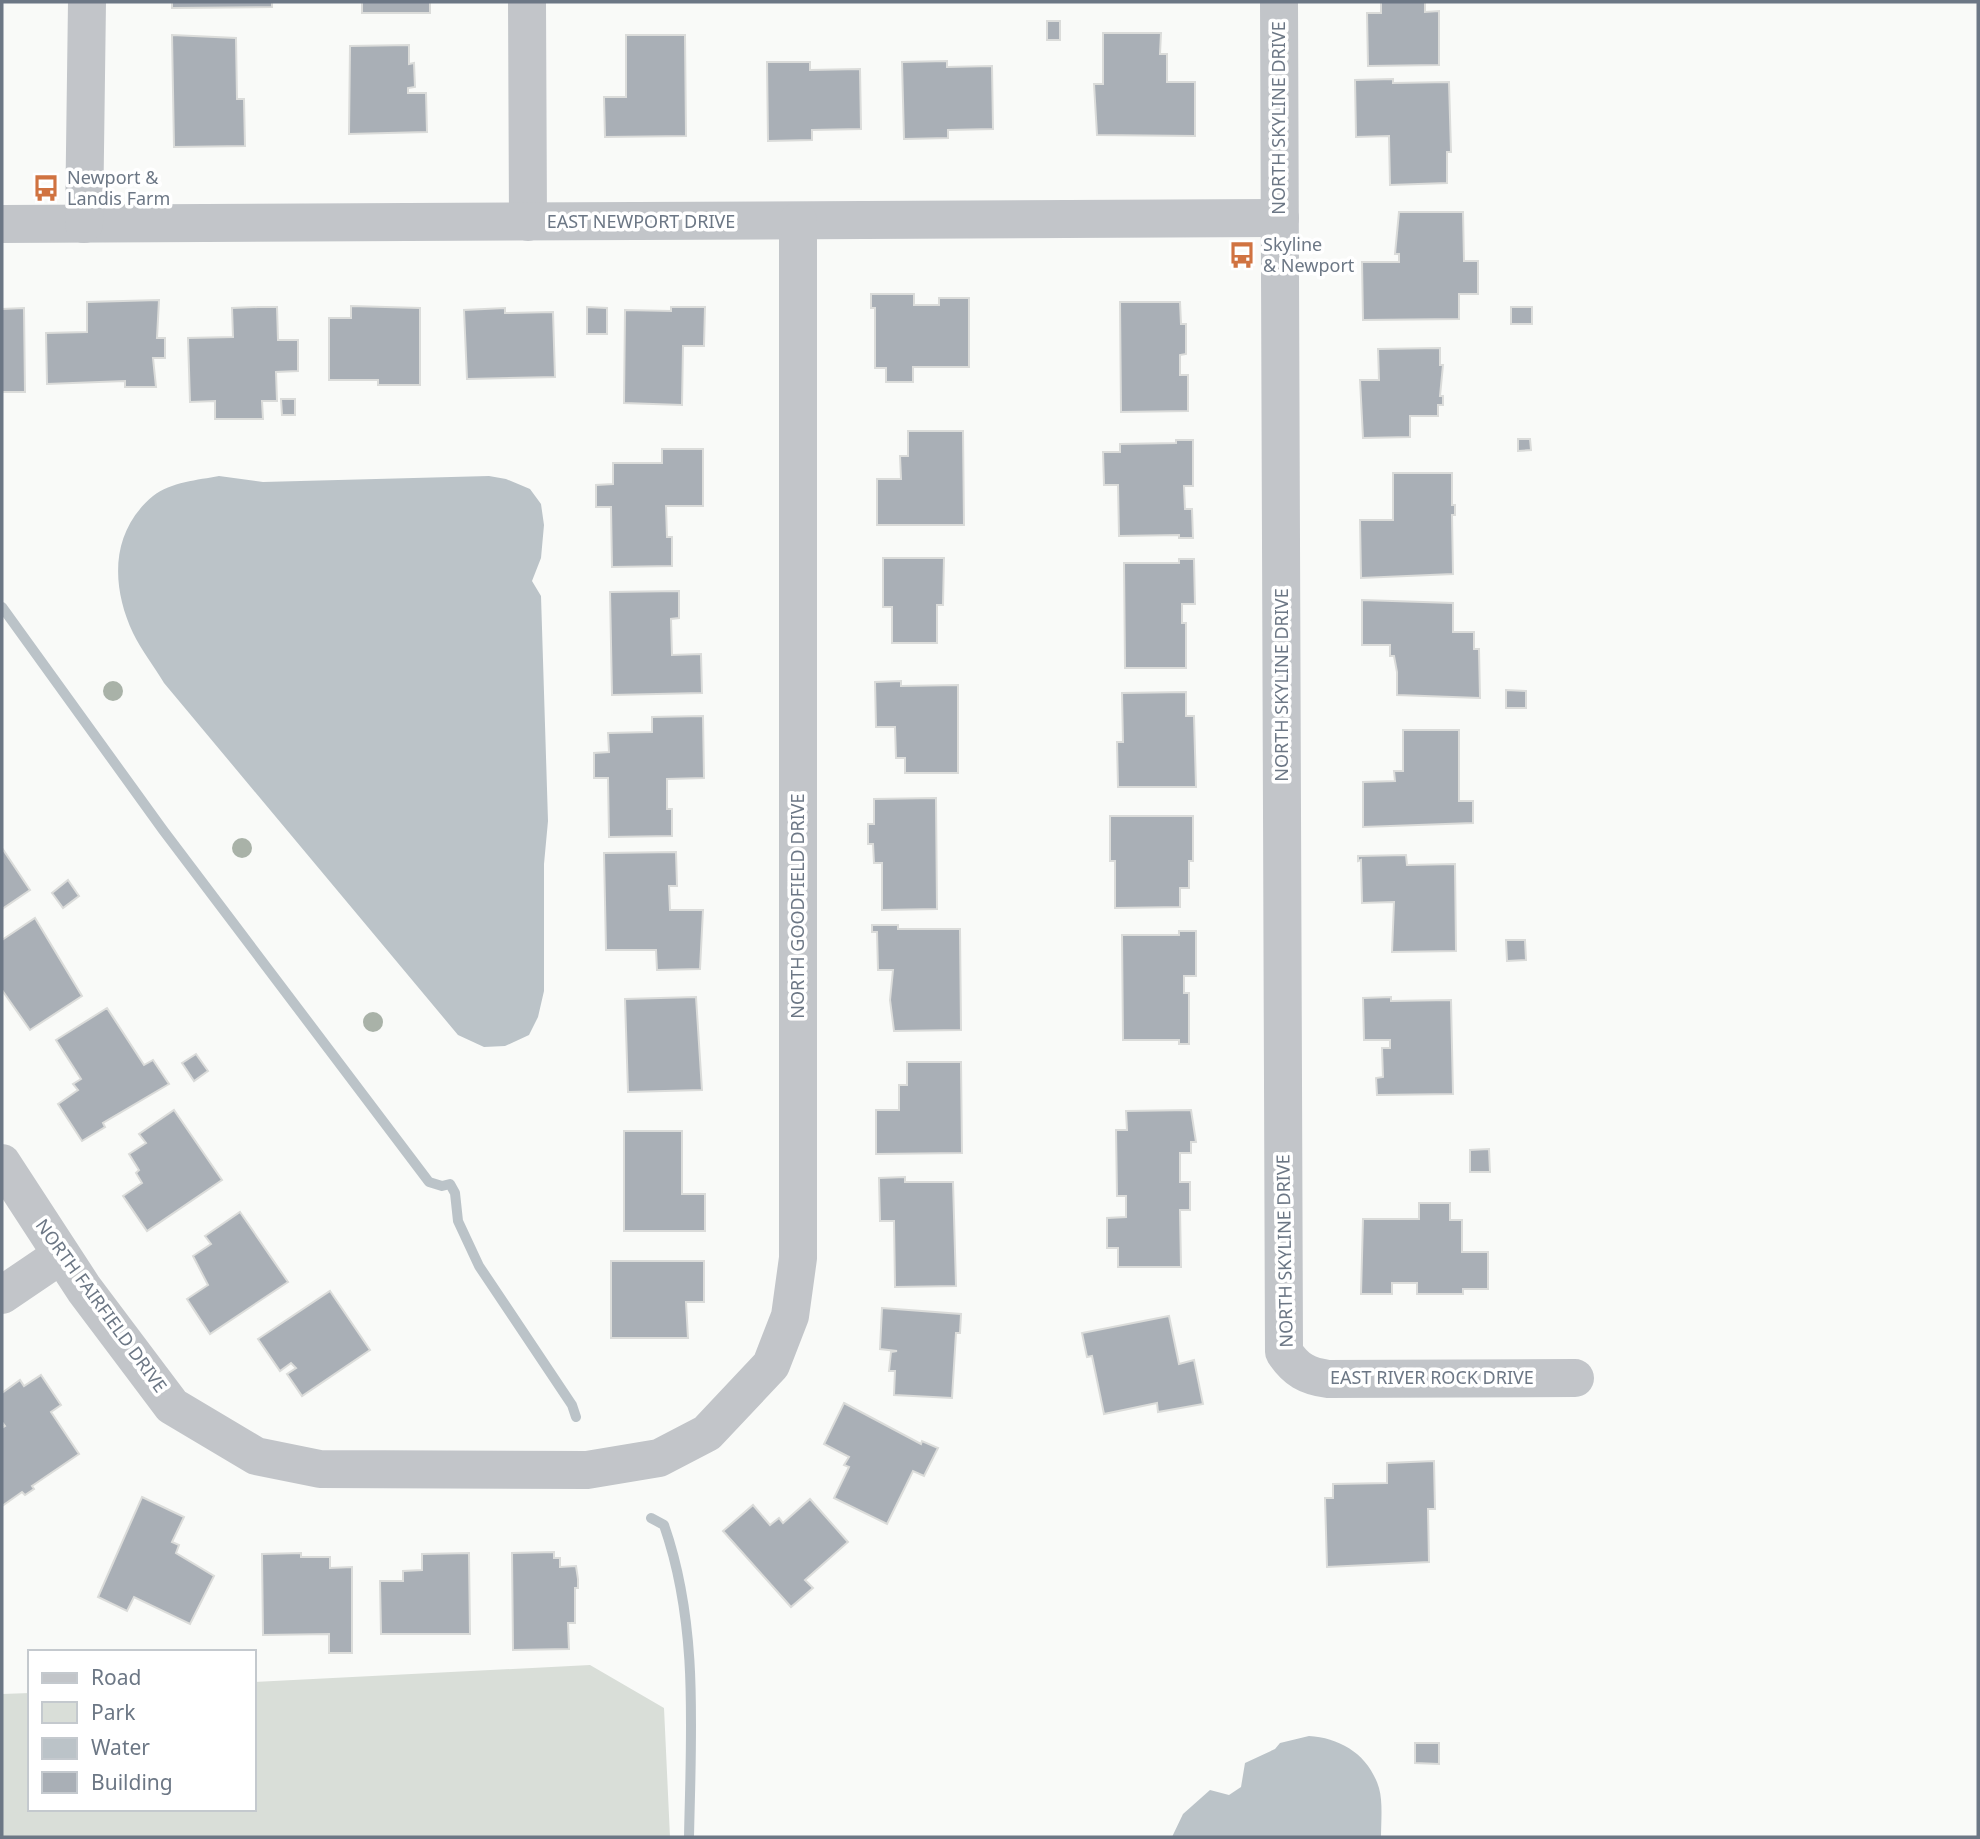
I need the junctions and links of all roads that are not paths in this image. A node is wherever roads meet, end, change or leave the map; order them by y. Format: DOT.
graph roads {
  1 [pos="87,2"];
  2 [pos="527,2"];
  3 [pos="1279,2"];
  4 [pos="1280,218"];
  5 [pos="798,221"];
  6 [pos="528,222"];
  7 [pos="2,224"];
  8 [pos="84,224"];
  9 [pos="2,1163"];
  10 [pos="61,1255"];
  11 [pos="2,1295"];
  12 [pos="1293,1365"];
  13 [pos="1575,1378"];
  14 [pos="587,1470"];
  1 -- 8 [label="street"];
  2 -- 6 [label="street"];
  3 -- 4 [label="street, NORTH SKYLINE DRIVE"];
  4 -- 5 [label="street, EAST NEWPORT DRIVE"];
  4 -- 12 [label="street, NORTH SKYLINE DRIVE"];
  5 -- 6 [label="street, EAST NEWPORT DRIVE"];
  5 -- 14 [label="street, NORTH GOODFIELD DRIVE"];
  6 -- 8 [label="street, EAST NEWPORT DRIVE"];
  7 -- 8 [label="street, EAST NEWPORT DRIVE"];
  9 -- 10 [label="street, NORTH FAIRFIELD DRIVE"];
  10 -- 11 [label="street"];
  10 -- 14 [label="street, NORTH FAIRFIELD DRIVE"];
  12 -- 13 [label="street, EAST RIVER ROCK DRIVE"];
}
